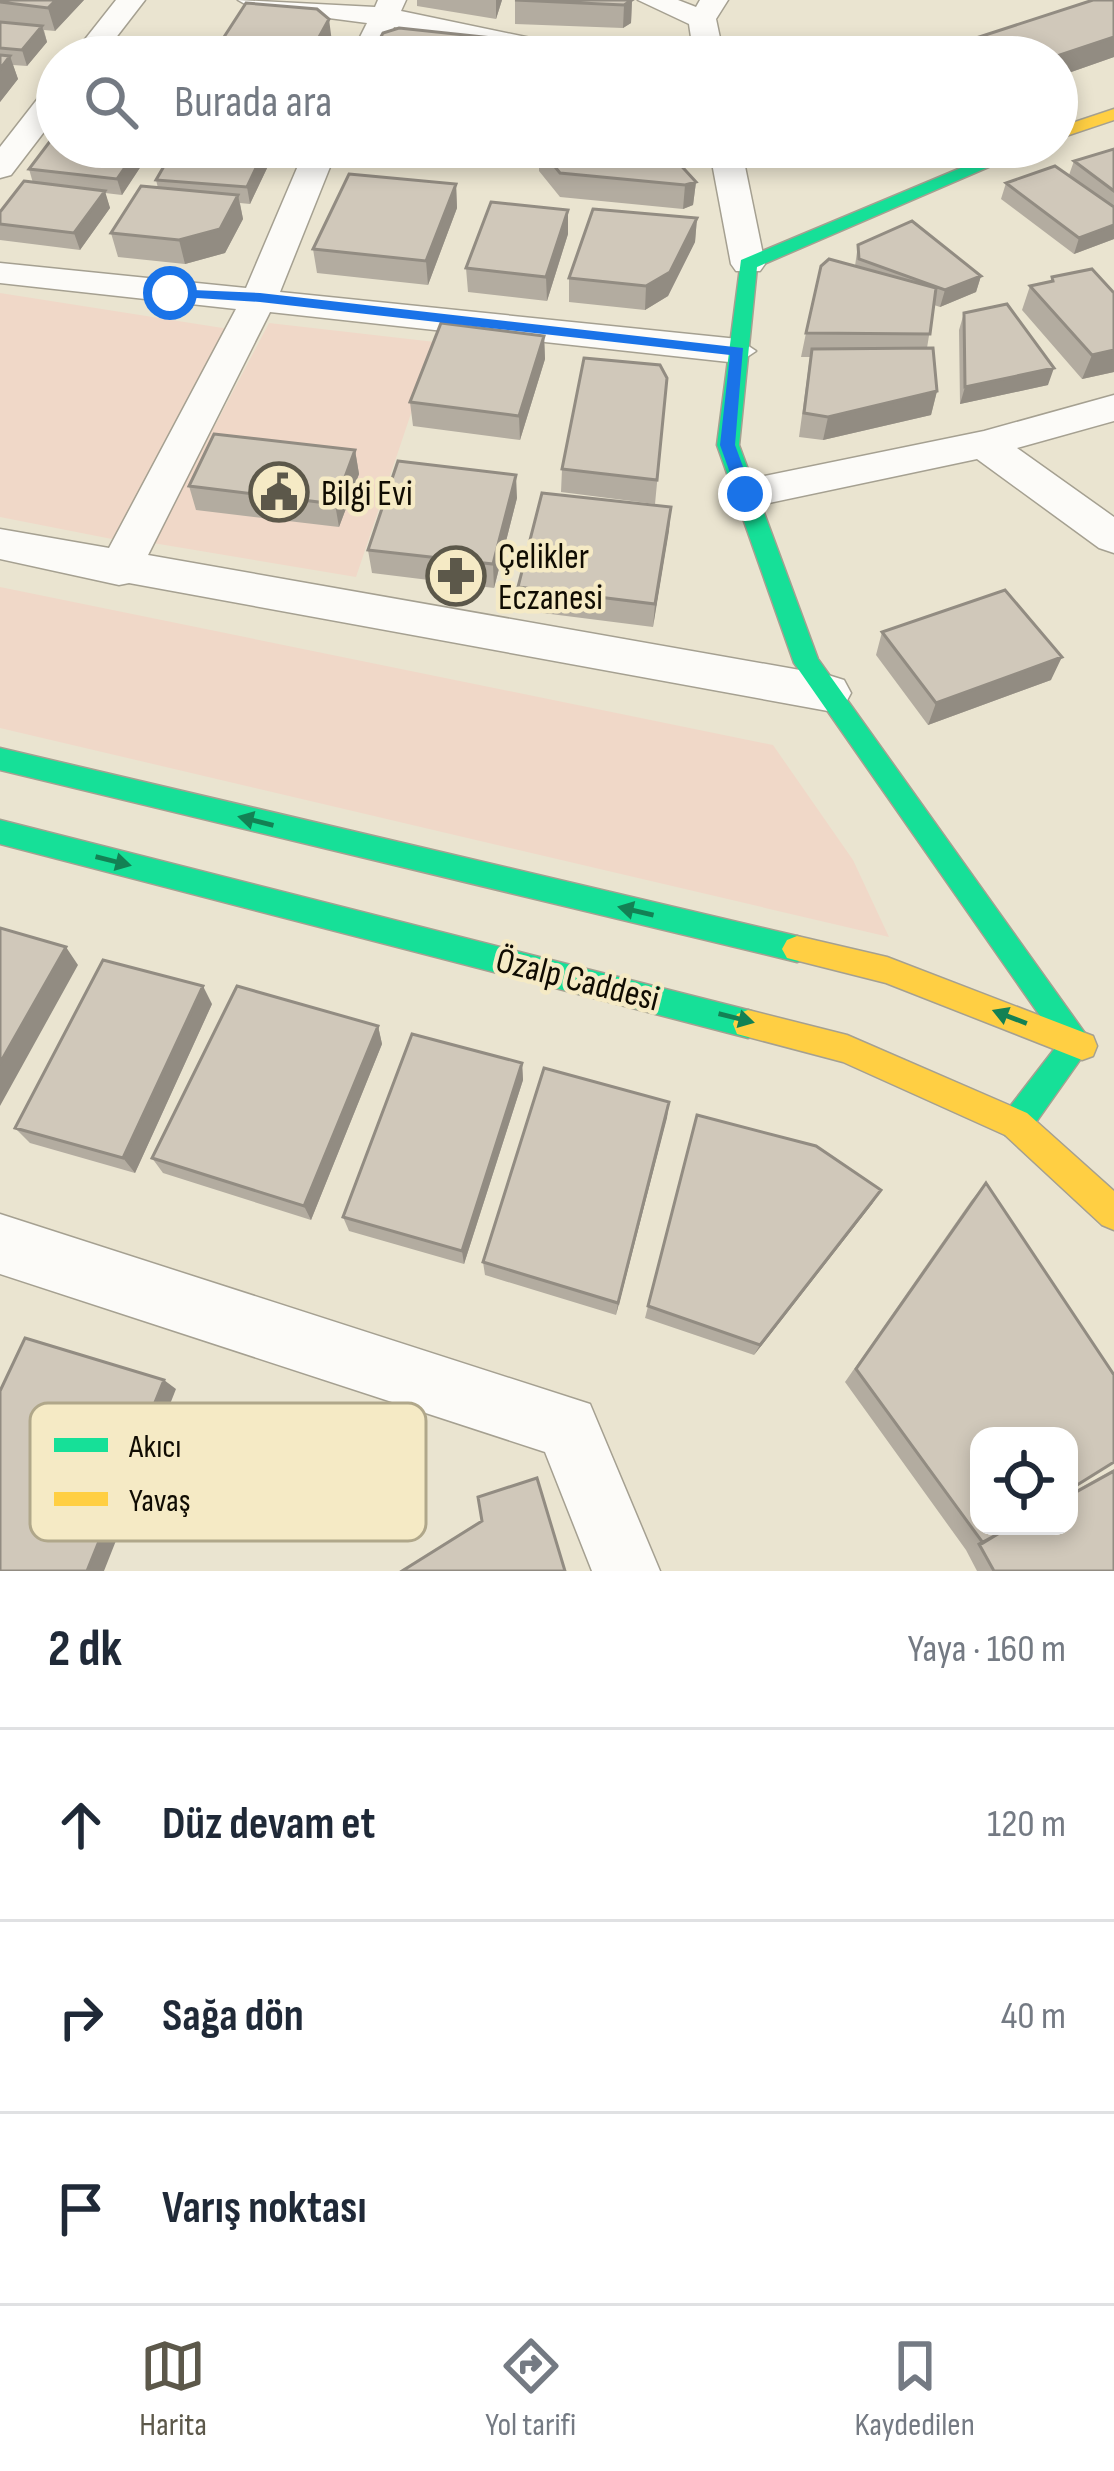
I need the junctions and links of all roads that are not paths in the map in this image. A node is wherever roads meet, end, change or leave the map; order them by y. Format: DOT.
graph roads {
  1 [pos="130,0"];
  2 [pos="252,0"];
  3 [pos="652,0"];
  4 [pos="389,8"];
  5 [pos="708,10"];
  6 [pos="102,36"];
  7 [pos="375,36"];
  8 [pos="498,36"];
  9 [pos="1114,114"];
  10 [pos="36,121"];
  11 [pos="1078,127"];
  12 [pos="0,168"];
  13 [pos="313,168"];
  14 [pos="729,168"];
  15 [pos="976,168"];
  16 [pos="748,264"];
  17 [pos="0,273"];
  18 [pos="260,297"];
  19 [pos="738,351"];
  20 [pos="1114,409"];
  21 [pos="985,444"];
  22 [pos="745,494"];
  23 [pos="1114,538"];
  24 [pos="0,544"];
  25 [pos="119,570"];
  26 [pos="828,693"];
  27 [pos="0,759"];
  28 [pos="0,832"];
  29 [pos="1102,1044"];
  30 [pos="1016,1124"];
  31 [pos="1114,1213"];
  32 [pos="0,1244"];
  33 [pos="626,1571"];
  1 -- 6 [label="street"];
  2 -- 4 [label="street"];
  3 -- 5 [label="street"];
  4 -- 7 [label="street"];
  4 -- 8 [label="street"];
  9 -- 11 [label="main road"];
  10 -- 12 [label="street"];
  13 -- 18 [label="street"];
  14 -- 16 [label="street"];
  15 -- 16 [label="main road"];
  16 -- 19 [label="main road"];
  17 -- 18 [label="street"];
  18 -- 19 [label="street"];
  18 -- 25 [label="street"];
  19 -- 22 [label="main road"];
  20 -- 21 [label="street"];
  21 -- 22 [label="street"];
  21 -- 23 [label="street"];
  22 -- 26 [label="main road"];
  24 -- 25 [label="street"];
  25 -- 26 [label="street"];
  26 -- 29 [label="main road"];
  29 -- 27 [label="main road, one-way"];
  28 -- 30 [label="main road, Özalp Caddesi, one-way"];
  29 -- 30 [label="main road"];
  30 -- 31 [label="main road, Özalp Caddesi"];
  32 -- 33 [label="street"];
}
